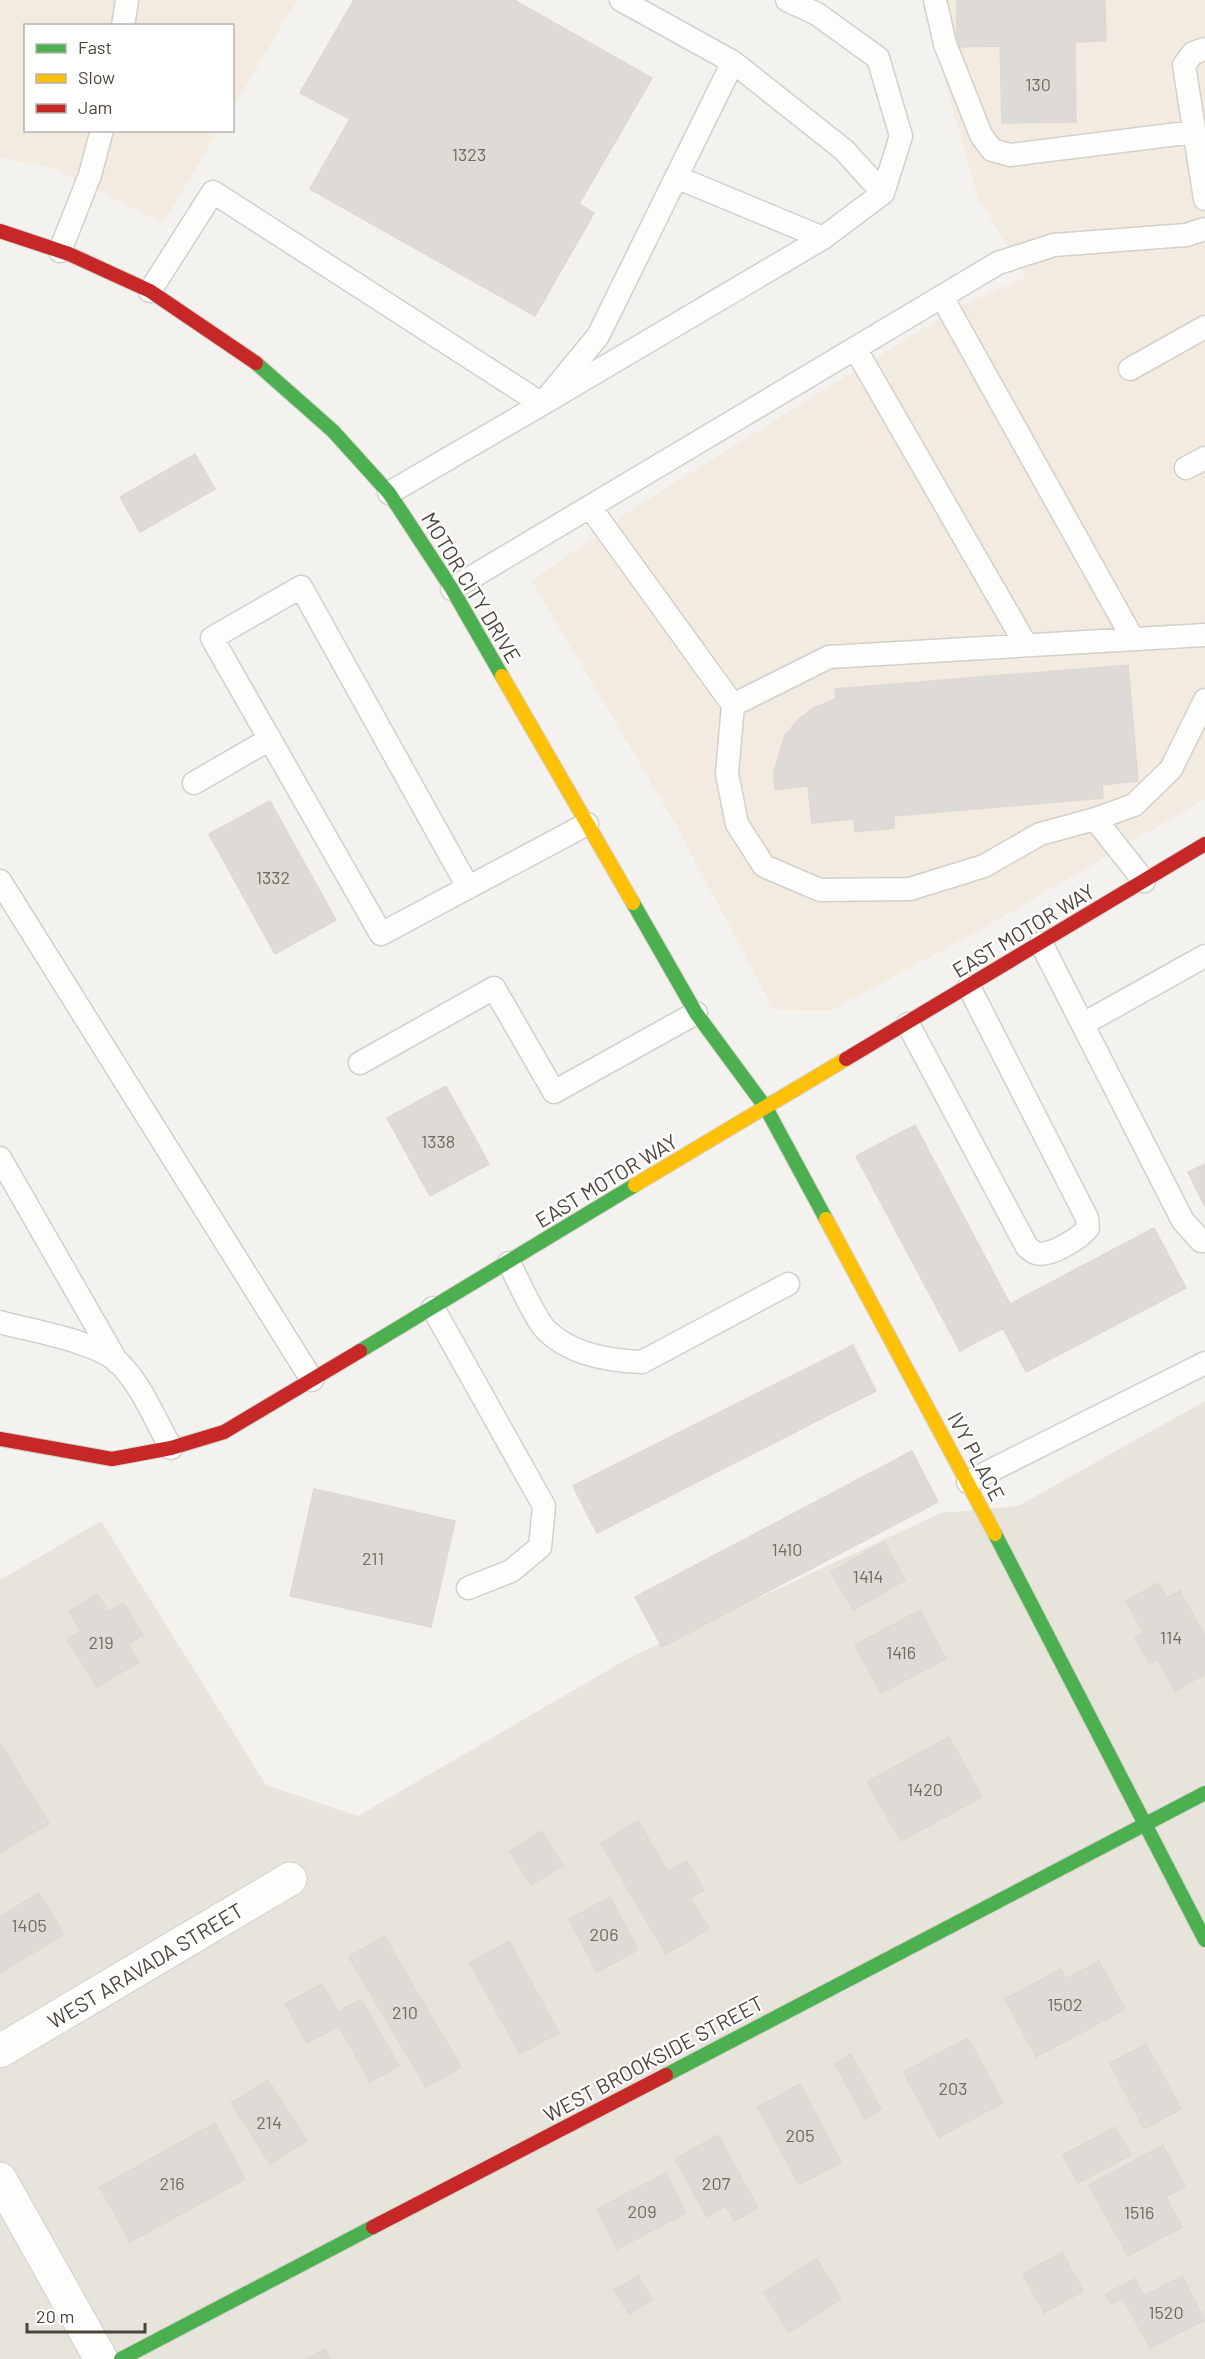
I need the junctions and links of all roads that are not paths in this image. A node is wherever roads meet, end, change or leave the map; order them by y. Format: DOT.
graph roads {
  1 [pos="127,0"];
  2 [pos="621,0"];
  3 [pos="787,0"];
  4 [pos="935,0"];
  5 [pos="123,24"];
  6 [pos="1205,49"];
  7 [pos="733,62"];
  8 [pos="101,132"];
  9 [pos="1194,132"];
  10 [pos="676,177"];
  11 [pos="884,193"];
  12 [pos="1205,199"];
  13 [pos="1205,230"];
  14 [pos="0,231"];
  15 [pos="823,238"];
  16 [pos="60,251"];
  17 [pos="150,291"];
  18 [pos="942,297"];
  19 [pos="1205,327"];
  20 [pos="855,348"];
  21 [pos="1130,369"];
  22 [pos="542,404"];
  23 [pos="389,494"];
  24 [pos="590,507"];
  25 [pos="452,589"];
  26 [pos="1205,635"];
  27 [pos="1133,639"];
  28 [pos="1026,645"];
  29 [pos="1205,700"];
  30 [pos="733,705"];
  31 [pos="270,739"];
  32 [pos="194,783"];
  33 [pos="1095,819"];
  34 [pos="587,824"];
  35 [pos="1205,844"];
  36 [pos="0,881"];
  37 [pos="1144,881"];
  38 [pos="468,887"];
  39 [pos="1041,943"];
  40 [pos="1205,956"];
  41 [pos="969,987"];
  42 [pos="696,1013"];
  43 [pos="908,1024"];
  44 [pos="1083,1024"];
  45 [pos="360,1063"];
  46 [pos="766,1108"];
  47 [pos="0,1158"];
  48 [pos="1205,1241"];
  49 [pos="508,1263"];
  50 [pos="788,1284"];
  51 [pos="433,1308"];
  52 [pos="0,1322"];
  53 [pos="117,1362"];
  54 [pos="1205,1363"];
  55 [pos="312,1380"];
  56 [pos="0,1439"];
  57 [pos="171,1448"];
  58 [pos="968,1482"];
  59 [pos="468,1588"];
  60 [pos="1205,1793"];
  61 [pos="1146,1824"];
  62 [pos="290,1879"];
  63 [pos="1205,1940"];
  64 [pos="0,2051"];
  65 [pos="0,2179"];
  66 [pos="101,2359"];
  67 [pos="121,2359"];
  1 -- 5 [label="lane"];
  2 -- 7 [label="lane"];
  3 -- 11 [label="lane"];
  4 -- 9 [label="lane"];
  6 -- 9 [label="lane"];
  7 -- 10 [label="lane"];
  7 -- 11 [label="lane"];
  8 -- 16 [label="lane"];
  9 -- 12 [label="lane"];
  10 -- 15 [label="lane"];
  10 -- 22 [label="lane"];
  11 -- 15 [label="lane"];
  13 -- 18 [label="lane"];
  14 -- 16 [label="street, MOTOR CITY DRIVE"];
  15 -- 22 [label="lane"];
  16 -- 17 [label="street, MOTOR CITY DRIVE"];
  17 -- 22 [label="lane"];
  17 -- 23 [label="street, MOTOR CITY DRIVE"];
  18 -- 20 [label="lane"];
  18 -- 27 [label="lane"];
  19 -- 21 [label="lane"];
  20 -- 24 [label="lane"];
  20 -- 28 [label="lane"];
  22 -- 23 [label="lane"];
  23 -- 25 [label="street, MOTOR CITY DRIVE"];
  24 -- 25 [label="lane"];
  24 -- 30 [label="lane"];
  25 -- 34 [label="street, MOTOR CITY DRIVE"];
  26 -- 27 [label="lane"];
  27 -- 28 [label="lane"];
  28 -- 30 [label="lane"];
  29 -- 33 [label="lane"];
  30 -- 33 [label="lane"];
  31 -- 32 [label="lane"];
  31 -- 38 [label="lane"];
  31 -- 38 [label="lane"];
  33 -- 37 [label="lane"];
  34 -- 38 [label="lane"];
  34 -- 42 [label="street, MOTOR CITY DRIVE"];
  35 -- 37 [label="street, EAST MOTOR WAY"];
  36 -- 55 [label="lane"];
  37 -- 39 [label="street, EAST MOTOR WAY"];
  39 -- 41 [label="street, EAST MOTOR WAY"];
  39 -- 44 [label="lane"];
  40 -- 44 [label="lane"];
  41 -- 43 [label="street, EAST MOTOR WAY"];
  41 -- 43 [label="lane"];
  42 -- 45 [label="lane"];
  42 -- 46 [label="street, MOTOR CITY DRIVE"];
  43 -- 46 [label="street, EAST MOTOR WAY"];
  44 -- 48 [label="lane"];
  46 -- 49 [label="street, EAST MOTOR WAY"];
  46 -- 58 [label="street, IVY PLACE"];
  47 -- 53 [label="lane"];
  49 -- 50 [label="lane"];
  49 -- 51 [label="street, EAST MOTOR WAY"];
  51 -- 55 [label="street, EAST MOTOR WAY"];
  51 -- 59 [label="lane"];
  52 -- 53 [label="lane"];
  53 -- 57 [label="lane"];
  54 -- 58 [label="lane"];
  55 -- 57 [label="street, EAST MOTOR WAY"];
  56 -- 57 [label="street, EAST MOTOR WAY"];
  58 -- 61 [label="street, IVY PLACE"];
  60 -- 61 [label="street, WEST BROOKSIDE STREET"];
  61 -- 63 [label="street, IVY PLACE"];
  61 -- 67 [label="street, WEST BROOKSIDE STREET"];
  62 -- 64 [label="street, WEST ARAVADA STREET"];
  65 -- 66 [label="street"];
}
